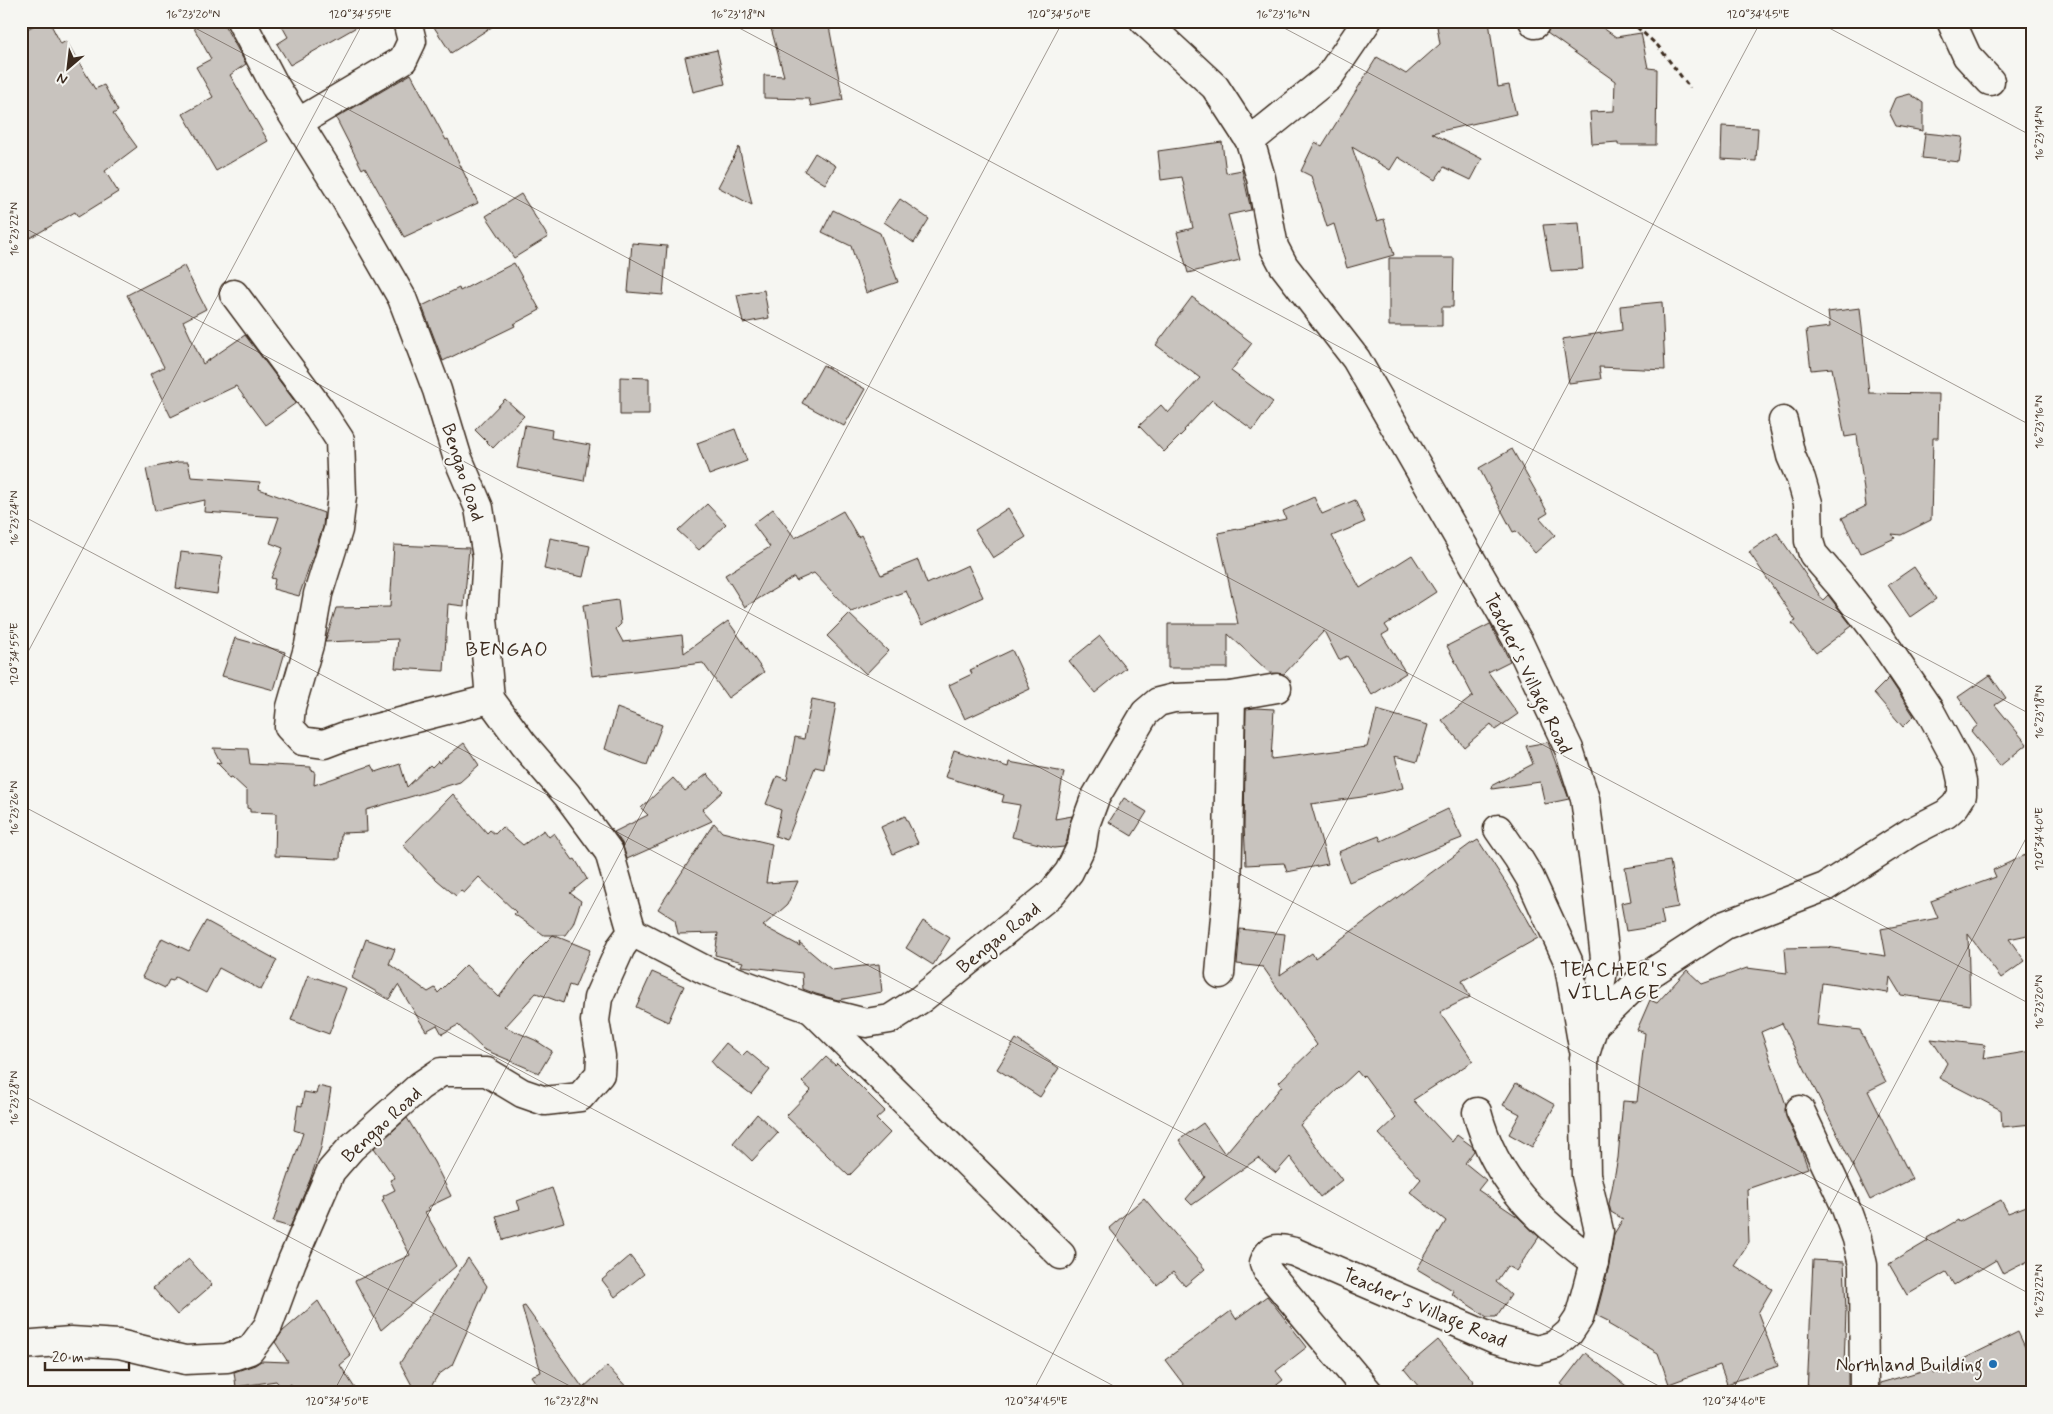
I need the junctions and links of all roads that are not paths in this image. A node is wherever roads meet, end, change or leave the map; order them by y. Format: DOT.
graph roads {
  1 [pos="241,21"];
  2 [pos="407,21"];
  3 [pos="1144,21"];
  4 [pos="1367,21"];
  5 [pos="1951,21"];
  6 [pos="1990,81"];
  7 [pos="299,122"];
  8 [pos="1250,141"];
  9 [pos="234,294"];
  10 [pos="1783,421"];
  11 [pos="1277,688"];
  12 [pos="1231,696"];
  13 [pos="490,699"];
  14 [pos="1498,829"];
  15 [pos="632,932"];
  16 [pos="1220,974"];
  17 [pos="811,1009"];
  18 [pos="1594,1025"];
  19 [pos="1584,1058"];
  20 [pos="1800,1110"];
  21 [pos="1477,1112"];
  22 [pos="1061,1255"];
  23 [pos="1594,1262"];
  24 [pos="21,1345"];
  25 [pos="1369,1393"];
  26 [pos="1864,1393"];
  1 -- 7 [label="street, Bengao Road"];
  2 -- 7 [label="street"];
  3 -- 8 [label="street, Teacher's Village Road"];
  4 -- 8 [label="street"];
  5 -- 6 [label="street"];
  7 -- 13 [label="street, Bengao Road"];
  8 -- 18 [label="street, Teacher's Village Road"];
  9 -- 13 [label="street"];
  10 -- 18 [label="street"];
  11 -- 12 [label="street, Bengao Road"];
  12 -- 16 [label="street"];
  12 -- 17 [label="street, Bengao Road"];
  13 -- 15 [label="street"];
  14 -- 19 [label="street"];
  15 -- 17 [label="street, Bengao Road"];
  15 -- 24 [label="street, Bengao Road"];
  17 -- 22 [label="street"];
  18 -- 19 [label="street, Teacher's Village Road"];
  19 -- 23 [label="street, Teacher's Village Road"];
  20 -- 26 [label="street"];
  21 -- 23 [label="street"];
  23 -- 25 [label="street, Teacher's Village Road"];
}
